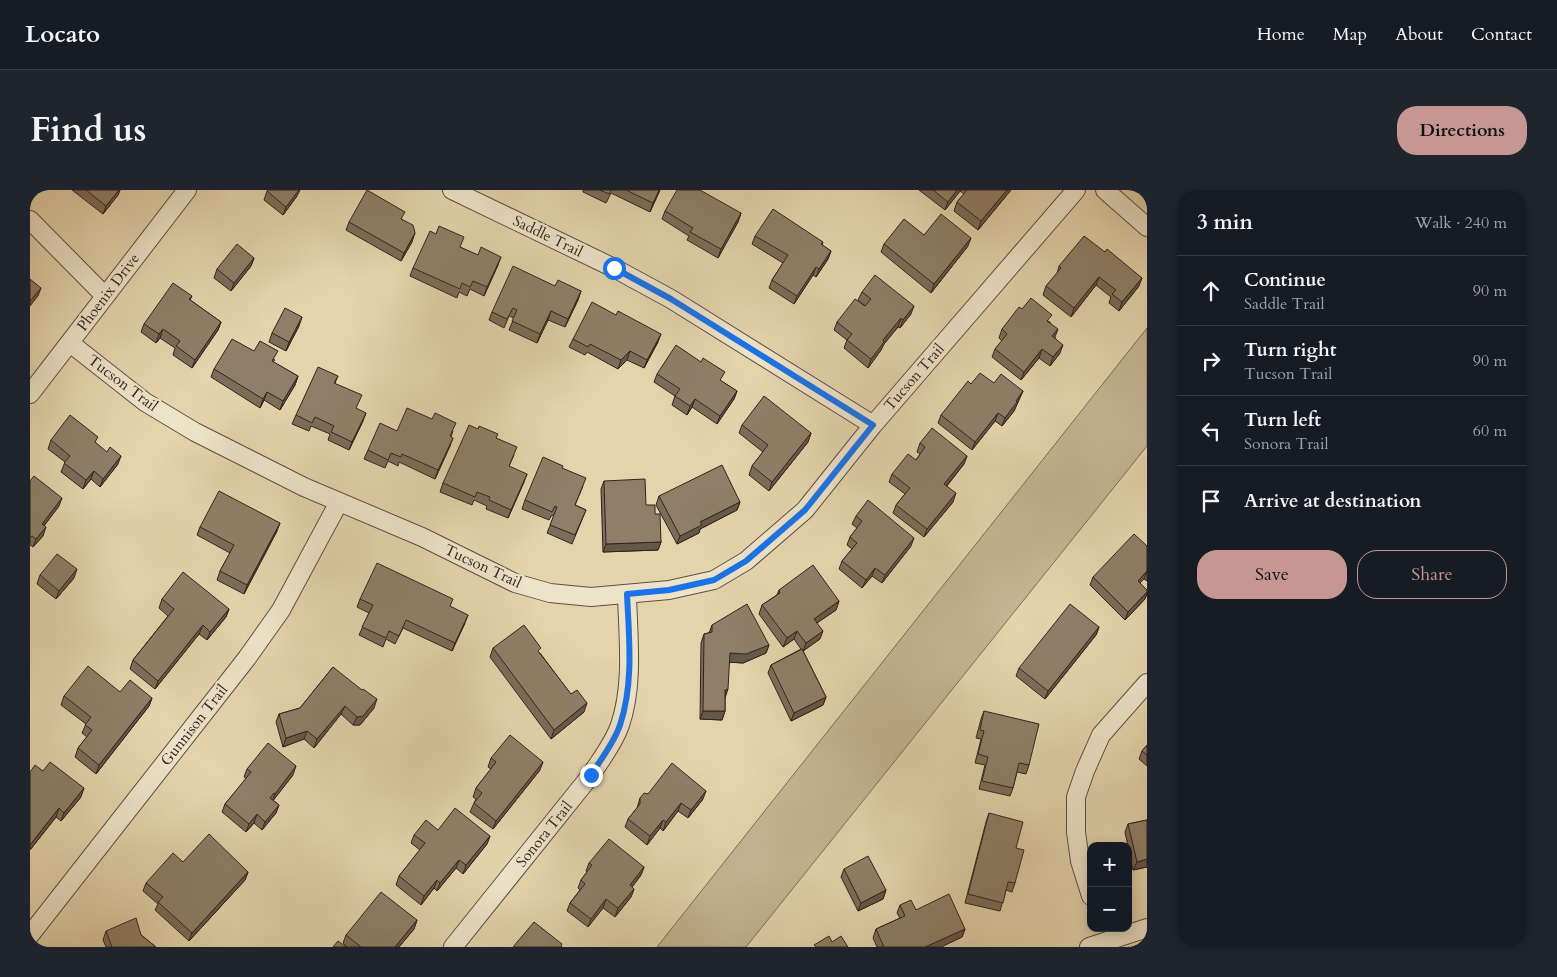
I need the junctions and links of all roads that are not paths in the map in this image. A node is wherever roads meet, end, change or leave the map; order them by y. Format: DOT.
graph roads {
  1 [pos="187,190"];
  2 [pos="452,190"];
  3 [pos="1076,190"];
  4 [pos="1105,190"];
  5 [pos="30,220"];
  6 [pos="1147,227"];
  7 [pos="104,296"];
  8 [pos="70,342"];
  9 [pos="30,394"];
  10 [pos="873,425"];
  11 [pos="339,502"];
  12 [pos="627,594"];
  13 [pos="1147,683"];
  14 [pos="1088,887"];
  15 [pos="1147,928"];
  16 [pos="30,935"];
  17 [pos="1098,939"];
  18 [pos="453,947"];
  1 -- 7 [label="street, Phoenix Drive"];
  2 -- 10 [label="street, Saddle Trail"];
  3 -- 10 [label="street, Tucson Trail"];
  4 -- 6 [label="street"];
  5 -- 7 [label="street"];
  7 -- 8 [label="street, Phoenix Drive"];
  8 -- 9 [label="street, Phoenix Drive"];
  8 -- 11 [label="street, Tucson Trail"];
  10 -- 12 [label="street, Tucson Trail"];
  11 -- 12 [label="street, Tucson Trail"];
  11 -- 16 [label="street, Gunnison Trail"];
  12 -- 18 [label="street, Sonora Trail"];
  13 -- 14 [label="street"];
  15 -- 17 [label="street"];
}
